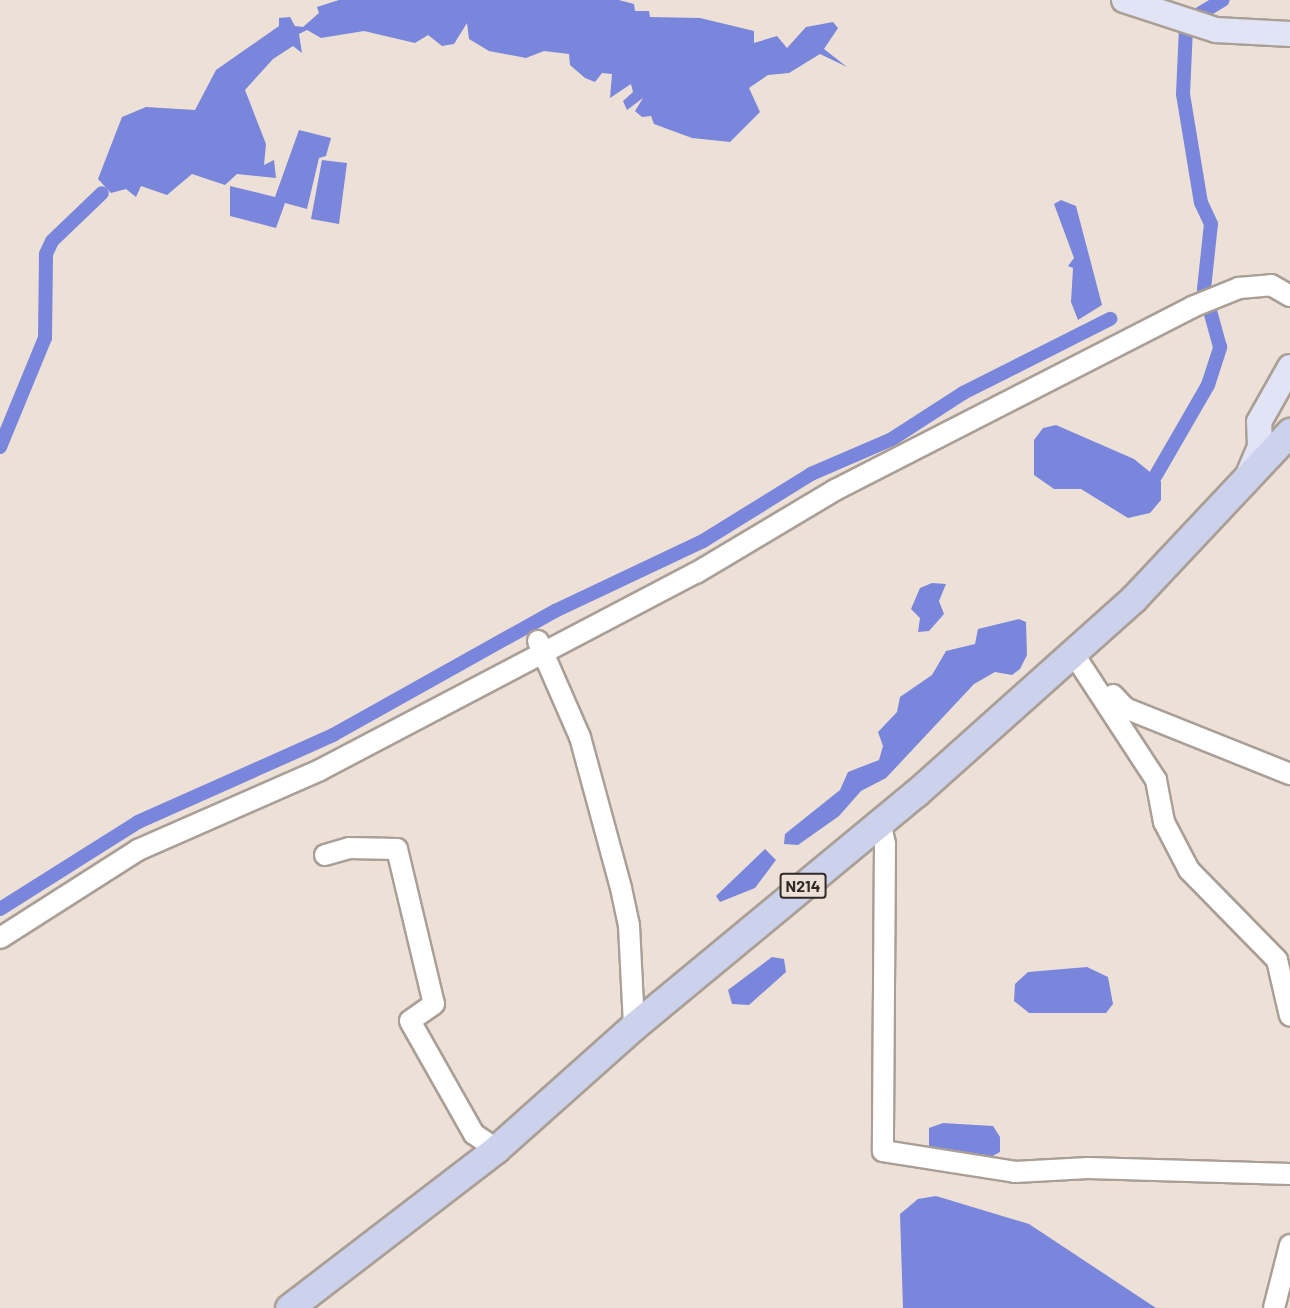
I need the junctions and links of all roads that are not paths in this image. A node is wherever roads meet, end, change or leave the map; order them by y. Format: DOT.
graph roads {
  1 [pos="1130,2"];
  2 [pos="1290,34"];
  3 [pos="1290,296"];
  4 [pos="1290,367"];
  5 [pos="1290,432"];
  6 [pos="1244,483"];
  7 [pos="540,646"];
  8 [pos="1073,652"];
  9 [pos="1290,774"];
  10 [pos="880,822"];
  11 [pos="325,855"];
  12 [pos="0,938"];
  13 [pos="1290,1016"];
  14 [pos="633,1026"];
  15 [pos="496,1149"];
  16 [pos="1290,1174"];
  17 [pos="1290,1245"];
  18 [pos="289,1308"];
  19 [pos="1274,1308"];
  1 -- 2 [label="main road"];
  3 -- 7 [label="street"];
  4 -- 6 [label="main road"];
  5 -- 6 [label="highway, N214"];
  6 -- 8 [label="highway, N214"];
  7 -- 12 [label="street"];
  7 -- 14 [label="street"];
  8 -- 9 [label="street"];
  8 -- 10 [label="highway, N214"];
  8 -- 13 [label="street"];
  10 -- 14 [label="highway, N214"];
  10 -- 16 [label="street"];
  11 -- 15 [label="street"];
  14 -- 15 [label="highway, N214"];
  15 -- 18 [label="highway, N214"];
  17 -- 19 [label="street"];
}
